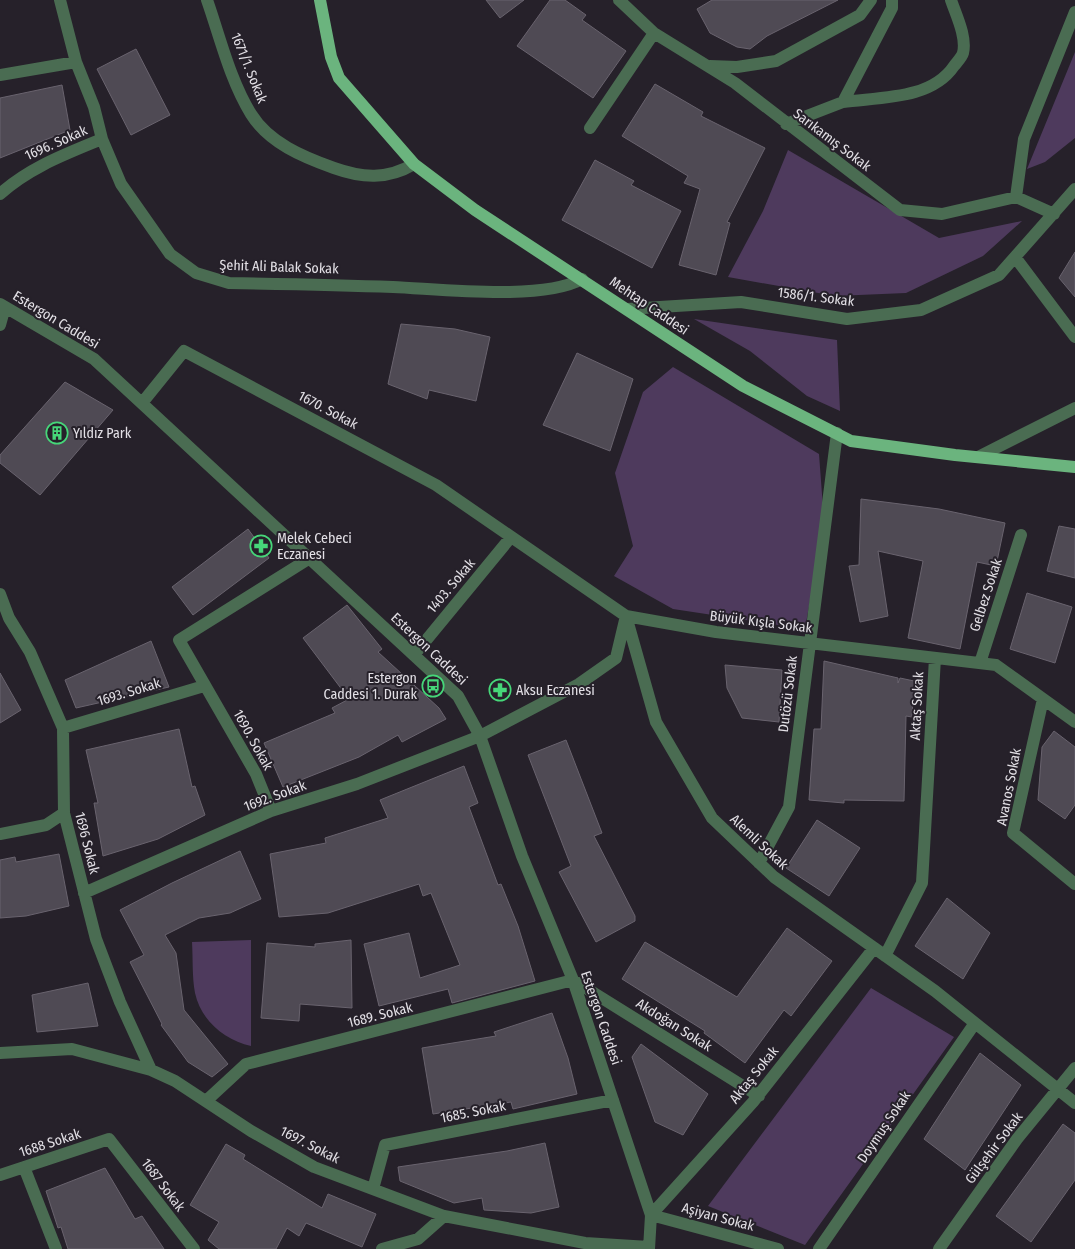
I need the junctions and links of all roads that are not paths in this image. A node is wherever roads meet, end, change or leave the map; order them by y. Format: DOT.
graph roads {
  1 [pos="60,0"];
  2 [pos="206,0"];
  3 [pos="320,0"];
  4 [pos="619,0"];
  5 [pos="871,0"];
  6 [pos="892,0"];
  7 [pos="952,0"];
  8 [pos="1075,12"];
  9 [pos="654,32"];
  10 [pos="76,62"];
  11 [pos="707,66"];
  12 [pos="0,75"];
  13 [pos="843,102"];
  14 [pos="786,124"];
  15 [pos="590,128"];
  16 [pos="102,139"];
  17 [pos="414,164"];
  18 [pos="1075,189"];
  19 [pos="0,194"];
  20 [pos="1016,197"];
  21 [pos="1054,214"];
  22 [pos="1016,257"];
  23 [pos="582,279"];
  24 [pos="2,305"];
  25 [pos="627,309"];
  26 [pos="0,325"];
  27 [pos="1075,337"];
  28 [pos="142,403"];
  29 [pos="1075,408"];
  30 [pos="837,433"];
  31 [pos="978,457"];
  32 [pos="1075,467"];
  33 [pos="1021,535"];
  34 [pos="511,537"];
  35 [pos="310,558"];
  36 [pos="0,594"];
  37 [pos="626,616"];
  38 [pos="4,621"];
  39 [pos="810,644"];
  40 [pos="414,655"];
  41 [pos="935,658"];
  42 [pos="980,663"];
  43 [pos="204,686"];
  44 [pos="1042,698"];
  45 [pos="1075,722"];
  46 [pos="63,728"];
  47 [pos="480,736"];
  48 [pos="271,811"];
  49 [pos="64,813"];
  50 [pos="0,834"];
  51 [pos="759,863"];
  52 [pos="1075,884"];
  53 [pos="84,893"];
  54 [pos="874,948"];
  55 [pos="885,956"];
  56 [pos="573,980"];
  57 [pos="975,1023"];
  58 [pos="0,1053"];
  59 [pos="1075,1068"];
  60 [pos="151,1070"];
  61 [pos="1059,1090"];
  62 [pos="758,1096"];
  63 [pos="612,1100"];
  64 [pos="206,1101"];
  65 [pos="1075,1103"];
  66 [pos="109,1139"];
  67 [pos="24,1167"];
  68 [pos="0,1175"];
  69 [pos="373,1189"];
  70 [pos="651,1215"];
  71 [pos="444,1216"];
  72 [pos="649,1248"];
  73 [pos="56,1249"];
  74 [pos="194,1249"];
  75 [pos="382,1249"];
  76 [pos="778,1249"];
  77 [pos="819,1249"];
  78 [pos="939,1249"];
  1 -- 10 [label="street, Şehit Ali Balak Sokak"];
  2 -- 17 [label="street, 1671/1. Sokak"];
  3 -- 17 [label="main road, Mehtap Caddesi"];
  4 -- 9 [label="street, Sarıkamış Sokak"];
  5 -- 11 [label="street"];
  6 -- 13 [label="street"];
  7 -- 13 [label="street"];
  8 -- 20 [label="street"];
  9 -- 11 [label="street, Sarıkamış Sokak"];
  9 -- 15 [label="street"];
  10 -- 12 [label="street"];
  10 -- 16 [label="street, Şehit Ali Balak Sokak"];
  11 -- 14 [label="street, Sarıkamış Sokak"];
  13 -- 14 [label="street"];
  14 -- 20 [label="street, Sarıkamış Sokak"];
  16 -- 19 [label="street, 1696. Sokak"];
  16 -- 23 [label="street, Şehit Ali Balak Sokak"];
  17 -- 23 [label="main road, Mehtap Caddesi"];
  18 -- 21 [label="street, 1586/1. Sokak"];
  20 -- 21 [label="street"];
  21 -- 22 [label="street, 1586/1. Sokak"];
  22 -- 25 [label="street, 1586/1. Sokak"];
  22 -- 27 [label="street"];
  23 -- 25 [label="main road, Mehtap Caddesi"];
  24 -- 26 [label="street"];
  24 -- 28 [label="street, Estergon Caddesi"];
  25 -- 30 [label="main road, Mehtap Caddesi"];
  28 -- 34 [label="street, 1670. Sokak"];
  28 -- 35 [label="street, Estergon Caddesi"];
  29 -- 31 [label="street"];
  30 -- 31 [label="main road, Mehtap Caddesi"];
  30 -- 39 [label="street, Dutözü Sokak"];
  31 -- 32 [label="main road, Mehtap Caddesi"];
  33 -- 42 [label="street, Gelbez Sokak"];
  34 -- 37 [label="street"];
  34 -- 40 [label="street, 1403. Sokak"];
  35 -- 40 [label="street, Estergon Caddesi"];
  35 -- 43 [label="street, 1690. Sokak"];
  36 -- 38 [label="street, 1696 Sokak"];
  37 -- 39 [label="street, Büyük Kışla Sokak"];
  37 -- 47 [label="street"];
  37 -- 51 [label="street, Alemli Sokak"];
  38 -- 46 [label="street, 1696 Sokak"];
  39 -- 41 [label="street, Büyük Kışla Sokak"];
  39 -- 51 [label="street, Dutözü Sokak"];
  40 -- 47 [label="street, Estergon Caddesi"];
  41 -- 42 [label="street, Büyük Kışla Sokak"];
  41 -- 55 [label="street, Aktaş Sokak"];
  42 -- 44 [label="street, Büyük Kışla Sokak"];
  43 -- 46 [label="street, 1693. Sokak"];
  43 -- 48 [label="street, 1690. Sokak"];
  44 -- 45 [label="street, Büyük Kışla Sokak"];
  44 -- 52 [label="street, Avanos Sokak"];
  46 -- 49 [label="street, 1696 Sokak"];
  47 -- 48 [label="street, 1692. Sokak"];
  47 -- 56 [label="street, Estergon Caddesi"];
  48 -- 53 [label="street, 1692. Sokak"];
  49 -- 50 [label="street"];
  49 -- 53 [label="street, 1696 Sokak"];
  51 -- 54 [label="street, Alemli Sokak"];
  53 -- 60 [label="street, 1696 Sokak"];
  54 -- 55 [label="street, Alemli Sokak"];
  54 -- 62 [label="street, Aktaş Sokak"];
  55 -- 57 [label="street, Alemli Sokak"];
  56 -- 62 [label="street, Akdoğan Sokak"];
  56 -- 63 [label="street, Estergon Caddesi"];
  56 -- 64 [label="street, 1689. Sokak"];
  57 -- 61 [label="street, Alemli Sokak"];
  57 -- 77 [label="street, Doymuş Sokak"];
  58 -- 60 [label="street, 1697. Sokak"];
  59 -- 61 [label="street, Gülşehir Sokak"];
  60 -- 64 [label="street, 1697. Sokak"];
  61 -- 65 [label="street, Alemli Sokak"];
  61 -- 78 [label="street, Gülşehir Sokak"];
  62 -- 70 [label="street, Aktaş Sokak"];
  63 -- 69 [label="street, 1685. Sokak"];
  63 -- 70 [label="street, Estergon Caddesi"];
  64 -- 69 [label="street, 1697. Sokak"];
  66 -- 67 [label="street, 1688 Sokak"];
  66 -- 74 [label="street, 1687 Sokak"];
  67 -- 68 [label="street, 1688 Sokak"];
  67 -- 73 [label="street"];
  69 -- 71 [label="street, 1697. Sokak"];
  70 -- 72 [label="street, Estergon Caddesi"];
  70 -- 76 [label="street, Aşiyan Sokak"];
  71 -- 72 [label="street, 1697. Sokak"];
  71 -- 75 [label="street"];
}
